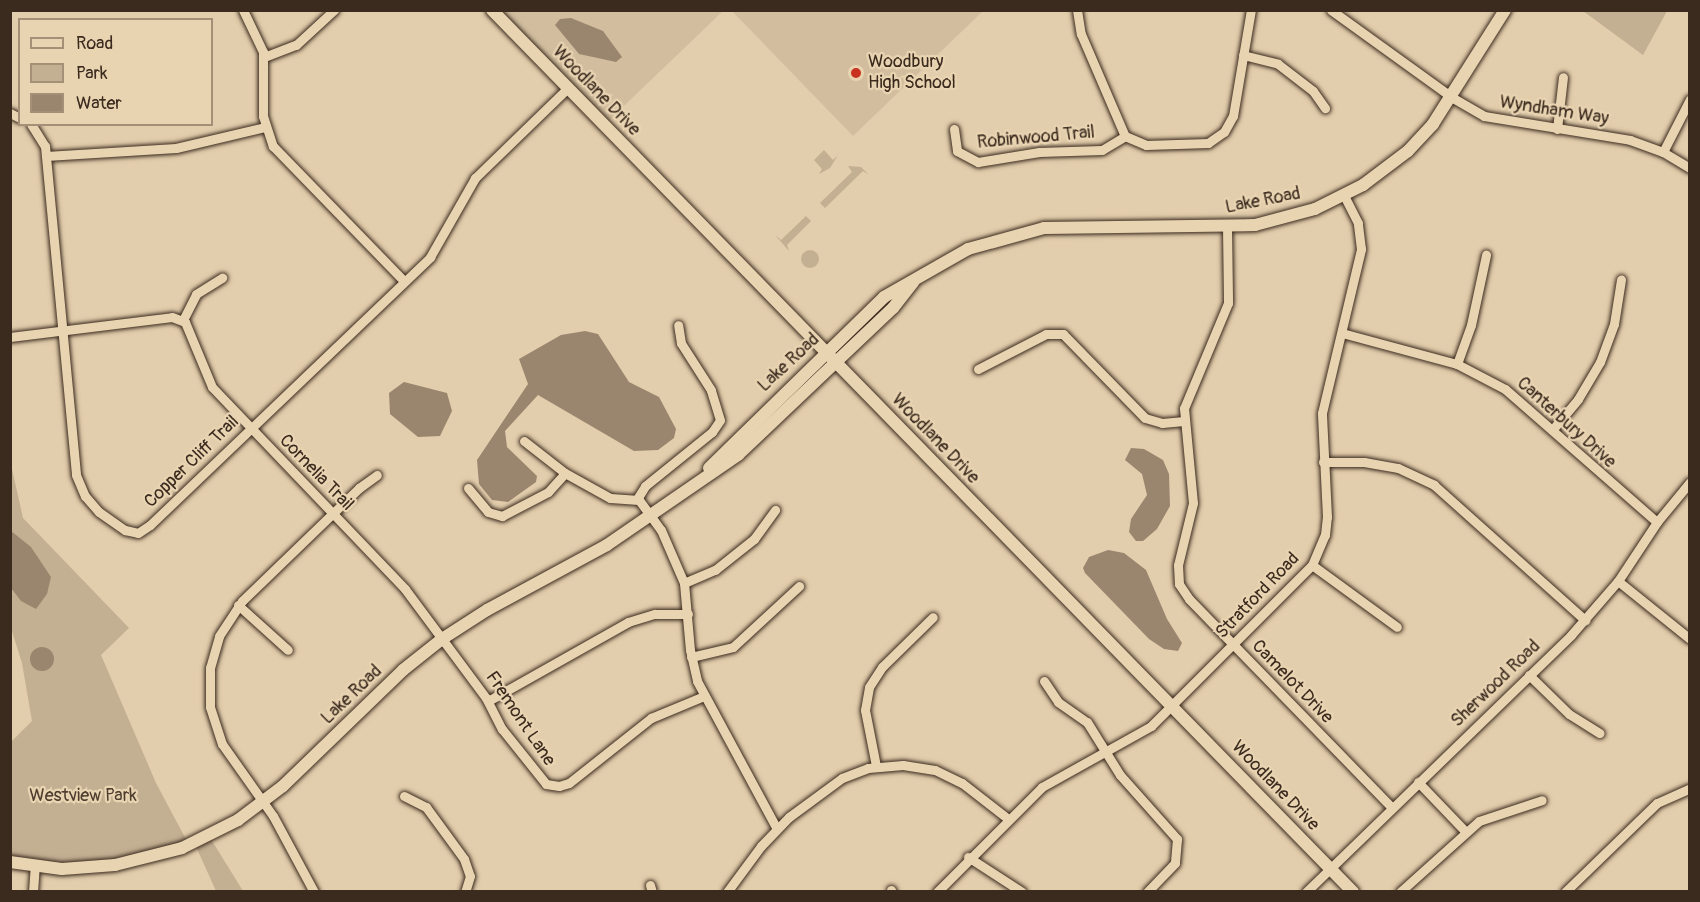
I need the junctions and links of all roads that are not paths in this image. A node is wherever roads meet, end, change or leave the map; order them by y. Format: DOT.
graph roads {
  1 [pos="243,10"];
  2 [pos="334,10"];
  3 [pos="492,10"];
  4 [pos="1077,10"];
  5 [pos="1251,10"];
  6 [pos="1331,10"];
  7 [pos="1505,10"];
  8 [pos="1243,55"];
  9 [pos="264,57"];
  10 [pos="1563,77"];
  11 [pos="568,88"];
  12 [pos="1453,98"];
  13 [pos="1689,99"];
  14 [pos="1325,108"];
  15 [pos="33,126"];
  16 [pos="265,127"];
  17 [pos="954,129"];
  18 [pos="1557,129"];
  19 [pos="1125,136"];
  20 [pos="1663,152"];
  21 [pos="46,156"];
  22 [pos="1689,168"];
  23 [pos="1344,196"];
  24 [pos="1227,227"];
  25 [pos="1486,255"];
  26 [pos="222,278"];
  27 [pos="1621,279"];
  28 [pos="404,281"];
  29 [pos="913,282"];
  30 [pos="183,320"];
  31 [pos="678,325"];
  32 [pos="62,329"];
  33 [pos="1342,333"];
  34 [pos="10,337"];
  35 [pos="826,352"];
  36 [pos="836,362"];
  37 [pos="1457,364"];
  38 [pos="978,369"];
  39 [pos="1184,421"];
  40 [pos="251,429"];
  41 [pos="1553,429"];
  42 [pos="524,441"];
  43 [pos="1323,462"];
  44 [pos="565,473"];
  45 [pos="378,476"];
  46 [pos="698,480"];
  47 [pos="1689,482"];
  48 [pos="468,488"];
  49 [pos="637,499"];
  50 [pos="775,510"];
  51 [pos="332,513"];
  52 [pos="651,516"];
  53 [pos="1657,522"];
  54 [pos="1312,565"];
  55 [pos="1618,581"];
  56 [pos="684,583"];
  57 [pos="799,586"];
  58 [pos="238,605"];
  59 [pos="688,614"];
  60 [pos="933,617"];
  61 [pos="1585,620"];
  62 [pos="1397,627"];
  63 [pos="442,639"];
  64 [pos="1689,639"];
  65 [pos="1234,645"];
  66 [pos="288,650"];
  67 [pos="691,657"];
  68 [pos="1529,675"];
  69 [pos="1044,681"];
  70 [pos="704,696"];
  71 [pos="488,701"];
  72 [pos="1172,707"];
  73 [pos="1599,733"];
  74 [pos="1107,752"];
  75 [pos="876,766"];
  76 [pos="1418,782"];
  77 [pos="1689,788"];
  78 [pos="404,796"];
  79 [pos="1542,800"];
  80 [pos="263,803"];
  81 [pos="1391,807"];
  82 [pos="1007,818"];
  83 [pos="777,829"];
  84 [pos="1466,831"];
  85 [pos="968,857"];
  86 [pos="10,862"];
  87 [pos="35,866"];
  88 [pos="1329,867"];
  89 [pos="33,891"];
  90 [pos="314,891"];
  91 [pos="465,891"];
  92 [pos="727,891"];
  93 [pos="937,891"];
  94 [pos="1022,891"];
  95 [pos="1147,891"];
  96 [pos="1306,891"];
  97 [pos="1353,891"];
  98 [pos="1400,891"];
  99 [pos="1565,891"];
  1 -- 9 [label="street"];
  2 -- 9 [label="street"];
  3 -- 11 [label="street, Woodlane Drive"];
  4 -- 19 [label="street"];
  5 -- 8 [label="street"];
  6 -- 12 [label="street, Wyndham Way"];
  7 -- 12 [label="street, Lake Road"];
  8 -- 14 [label="street"];
  8 -- 19 [label="street"];
  9 -- 16 [label="street"];
  10 -- 18 [label="street"];
  11 -- 28 [label="street, Copper Cliff Trail"];
  11 -- 35 [label="street, Woodlane Drive"];
  12 -- 18 [label="street, Wyndham Way"];
  12 -- 23 [label="street, Lake Road"];
  13 -- 20 [label="street"];
  15 -- 21 [label="street, Copper Cliff Trail"];
  16 -- 21 [label="street"];
  16 -- 28 [label="street"];
  17 -- 19 [label="street, Robinwood Trail"];
  18 -- 20 [label="street, Wyndham Way"];
  20 -- 22 [label="street, Wyndham Way"];
  21 -- 32 [label="street, Copper Cliff Trail"];
  23 -- 24 [label="street, Lake Road"];
  23 -- 33 [label="street, Stratford Road"];
  24 -- 29 [label="street, Lake Road"];
  24 -- 39 [label="street, Camelot Drive"];
  25 -- 37 [label="street"];
  26 -- 30 [label="street"];
  27 -- 41 [label="street"];
  28 -- 40 [label="street, Copper Cliff Trail"];
  29 -- 35 [label="street, Lake Road"];
  29 -- 36 [label="street, Lake Road"];
  30 -- 32 [label="street"];
  30 -- 40 [label="street, Cornelia Trail"];
  31 -- 49 [label="street"];
  32 -- 34 [label="street"];
  32 -- 40 [label="street, Copper Cliff Trail"];
  33 -- 37 [label="street, Canterbury Drive"];
  33 -- 43 [label="street, Stratford Road"];
  35 -- 36 [label="street, Woodlane Drive"];
  35 -- 46 [label="street, Lake Road"];
  36 -- 46 [label="street, Lake Road"];
  36 -- 72 [label="street, Woodlane Drive"];
  37 -- 41 [label="street, Canterbury Drive"];
  38 -- 39 [label="street"];
  39 -- 65 [label="street, Camelot Drive"];
  40 -- 51 [label="street, Cornelia Trail"];
  41 -- 53 [label="street, Canterbury Drive"];
  42 -- 44 [label="street"];
  43 -- 54 [label="street, Stratford Road"];
  43 -- 61 [label="street"];
  44 -- 48 [label="street"];
  44 -- 49 [label="street"];
  45 -- 51 [label="street"];
  46 -- 52 [label="street, Lake Road"];
  47 -- 53 [label="street, Sherwood Road"];
  49 -- 52 [label="street"];
  50 -- 56 [label="street"];
  51 -- 58 [label="street"];
  51 -- 63 [label="street, Cornelia Trail"];
  52 -- 56 [label="street"];
  52 -- 63 [label="street, Lake Road"];
  53 -- 55 [label="street, Sherwood Road"];
  54 -- 62 [label="street"];
  54 -- 65 [label="street, Stratford Road"];
  55 -- 61 [label="street, Sherwood Road"];
  55 -- 64 [label="street"];
  56 -- 59 [label="street"];
  57 -- 67 [label="street"];
  58 -- 66 [label="street"];
  58 -- 80 [label="street"];
  59 -- 67 [label="street"];
  59 -- 71 [label="street"];
  60 -- 75 [label="street"];
  61 -- 68 [label="street, Sherwood Road"];
  63 -- 71 [label="street, Fremont Lane"];
  63 -- 80 [label="street, Lake Road"];
  65 -- 72 [label="street, Stratford Road"];
  65 -- 81 [label="street, Camelot Drive"];
  67 -- 70 [label="street"];
  68 -- 73 [label="street"];
  68 -- 76 [label="street, Sherwood Road"];
  69 -- 74 [label="street"];
  70 -- 71 [label="street, Fremont Lane"];
  70 -- 83 [label="street"];
  72 -- 74 [label="street, Stratford Road"];
  72 -- 88 [label="street, Woodlane Drive"];
  74 -- 82 [label="street, Stratford Road"];
  74 -- 95 [label="street"];
  75 -- 82 [label="street"];
  75 -- 83 [label="street"];
  76 -- 81 [label="street, Sherwood Road"];
  76 -- 84 [label="street"];
  77 -- 99 [label="street"];
  78 -- 91 [label="street"];
  79 -- 84 [label="street"];
  80 -- 87 [label="street, Lake Road"];
  80 -- 90 [label="street"];
  81 -- 88 [label="street, Sherwood Road"];
  82 -- 85 [label="street, Stratford Road"];
  83 -- 92 [label="street"];
  84 -- 98 [label="street"];
  85 -- 93 [label="street, Stratford Road"];
  85 -- 94 [label="street"];
  86 -- 87 [label="street, Lake Road"];
  87 -- 89 [label="street"];
  88 -- 96 [label="street, Sherwood Road"];
  88 -- 97 [label="street, Woodlane Drive"];
}
